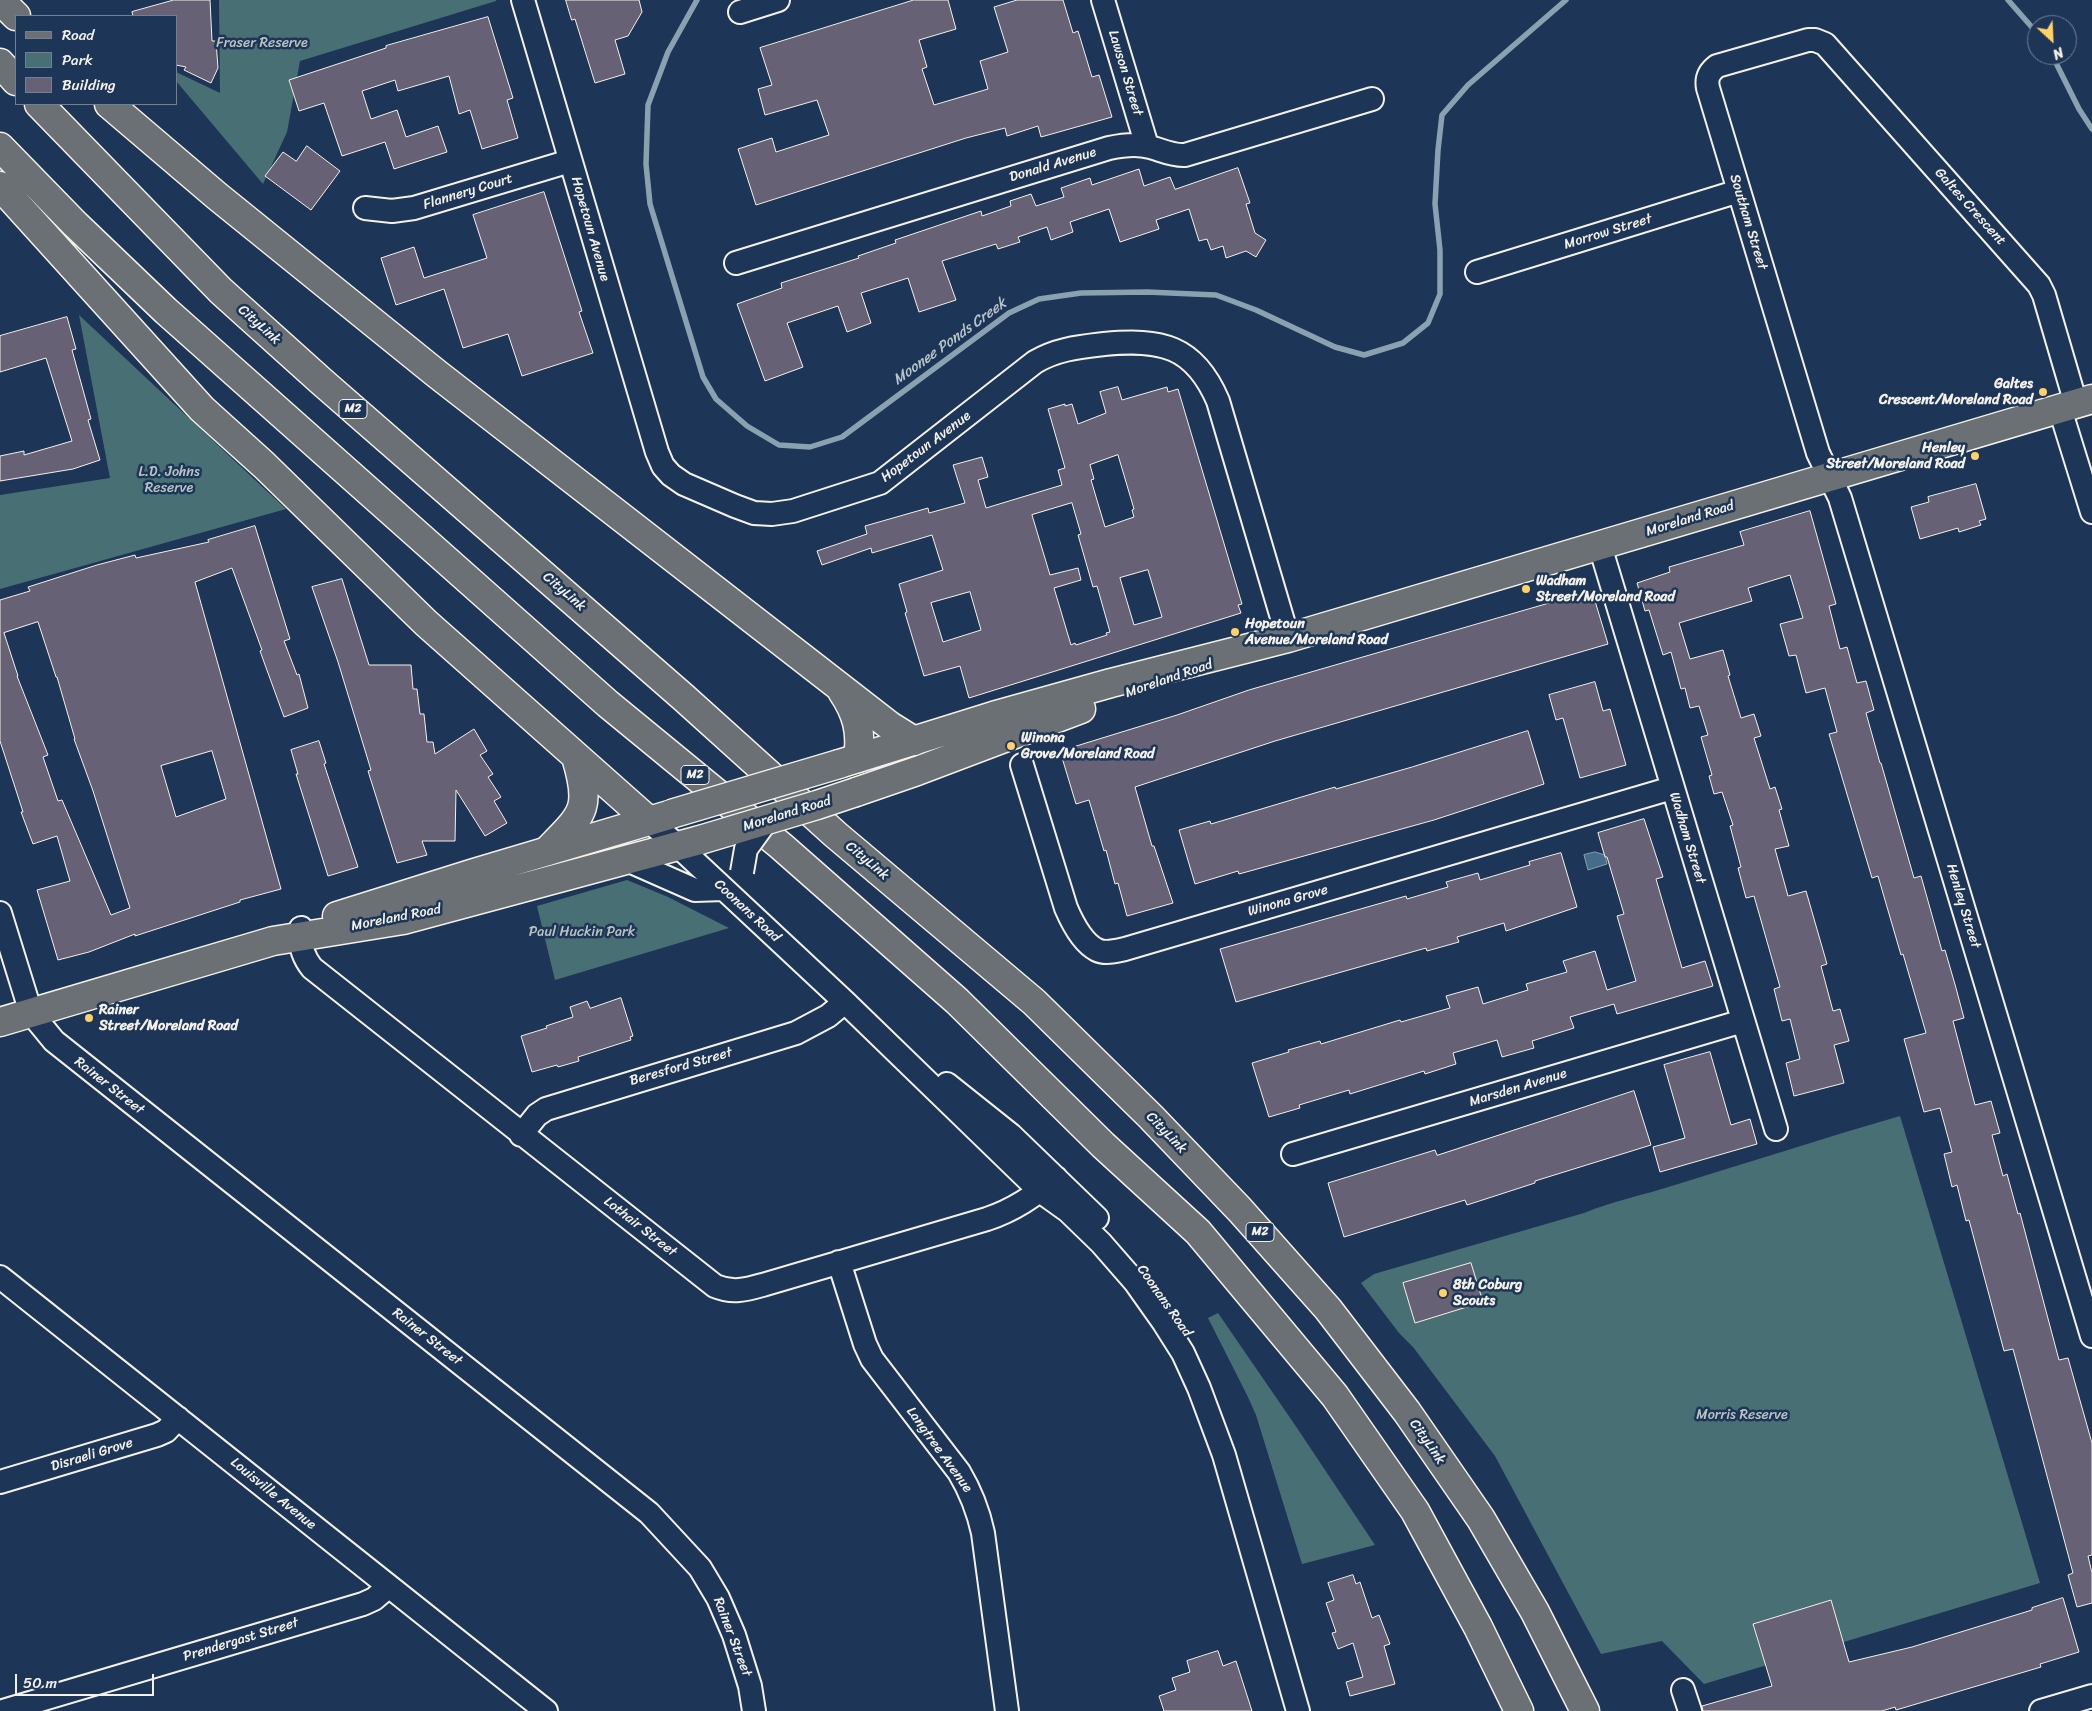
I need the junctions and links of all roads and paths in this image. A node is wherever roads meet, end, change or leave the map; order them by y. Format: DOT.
graph roads {
  1 [pos="0,0"];
  2 [pos="522,0"];
  3 [pos="778,0"];
  4 [pos="1104,0"];
  5 [pos="740,12"];
  6 [pos="15,15"];
  7 [pos="1816,40"];
  8 [pos="0,63"];
  9 [pos="15,80"];
  10 [pos="1372,99"];
  11 [pos="40,105"];
  12 [pos="110,105"];
  13 [pos="1147,146"];
  14 [pos="0,147"];
  15 [pos="570,161"];
  16 [pos="0,186"];
  17 [pos="1739,191"];
  18 [pos="365,208"];
  19 [pos="736,263"];
  20 [pos="1477,272"];
  21 [pos="2076,404"];
  22 [pos="1829,478"];
  23 [pos="2092,512"];
  24 [pos="1600,546"];
  25 [pos="1288,638"];
  26 [pos="816,667"];
  27 [pos="914,741"];
  28 [pos="576,757"];
  29 [pos="1022,765"];
  30 [pos="850,773"];
  31 [pos="1672,788"];
  32 [pos="660,818"];
  33 [pos="766,820"];
  34 [pos="689,843"];
  35 [pos="547,851"];
  36 [pos="627,860"];
  37 [pos="724,889"];
  38 [pos="748,912"];
  39 [pos="0,913"];
  40 [pos="300,932"];
  41 [pos="845,1002"];
  42 [pos="31,1013"];
  43 [pos="1743,1021"];
  44 [pos="0,1022"];
  45 [pos="1776,1129"];
  46 [pos="521,1135"];
  47 [pos="1293,1154"];
  48 [pos="1048,1185"];
  49 [pos="839,1262"];
  50 [pos="0,1277"];
  51 [pos="2092,1336"];
  52 [pos="178,1418"];
  53 [pos="0,1482"];
  54 [pos="388,1587"];
  55 [pos="1683,1690"];
  56 [pos="2092,1696"];
  57 [pos="3,1711"];
  58 [pos="546,1711"];
  59 [pos="754,1711"];
  60 [pos="1007,1711"];
  61 [pos="1298,1711"];
  62 [pos="1313,1711"];
  63 [pos="1519,1711"];
  64 [pos="1585,1711"];
  65 [pos="1690,1711"];
  66 [pos="2041,1711"];
  1 -- 6 [label="main road"];
  2 -- 15 [label="street, Hopetoun Avenue"];
  3 -- 5 [label="street"];
  4 -- 13 [label="street, Lawson Street"];
  7 -- 17 [label="street, Southam Street"];
  7 -- 21 [label="street, Galtes Crescent"];
  8 -- 9 [label="main road"];
  10 -- 13 [label="street, Donald Avenue"];
  11 -- 64 [label="main road, CityLink / M2"];
  12 -- 26 [label="main road"];
  13 -- 19 [label="street, Donald Avenue"];
  14 -- 63 [label="main road, M2"];
  15 -- 18 [label="street, Flannery Court"];
  15 -- 25 [label="street, Hopetoun Avenue"];
  16 -- 28 [label="main road"];
  17 -- 20 [label="street, Morrow Street"];
  17 -- 22 [label="street, Southam Street"];
  21 -- 22 [label="main road, Moreland Road"];
  21 -- 23 [label="street, Galtes Crescent"];
  22 -- 24 [label="main road, Moreland Road"];
  22 -- 51 [label="street, Henley Street"];
  24 -- 25 [label="main road, Moreland Road"];
  24 -- 31 [label="street, Wadham Street"];
  25 -- 27 [label="main road, Moreland Road"];
  25 -- 30 [label="main road, Moreland Road"];
  26 -- 27 [label="main road"];
  26 -- 30 [label="main road"];
  27 -- 30 [label="main road, Moreland Road"];
  28 -- 32 [label="main road"];
  28 -- 35 [label="main road"];
  29 -- 31 [label="street, Winona Grove"];
  30 -- 32 [label="main road, Moreland Road, bridge"];
  30 -- 33 [label="main road, Moreland Road, bridge"];
  31 -- 43 [label="street, Wadham Street"];
  32 -- 34 [label="street, Coonans Road"];
  32 -- 35 [label="main road, Moreland Road"];
  33 -- 34 [label="main road, Moreland Road, bridge"];
  33 -- 38 [label="street, bridge"];
  34 -- 36 [label="main road, Moreland Road"];
  34 -- 37 [label="street, Coonans Road"];
  35 -- 40 [label="main road, Moreland Road"];
  36 -- 37 [label="street"];
  36 -- 40 [label="main road, Moreland Road"];
  37 -- 38 [label="street, Coonans Road"];
  38 -- 41 [label="street, Coonans Road"];
  39 -- 42 [label="street"];
  40 -- 42 [label="main road, Moreland Road"];
  40 -- 46 [label="street, Lothair Street"];
  41 -- 46 [label="street, Beresford Street"];
  41 -- 48 [label="street, Coonans Road"];
  42 -- 44 [label="main road, Moreland Road"];
  42 -- 59 [label="street, Rainer Street"];
  43 -- 45 [label="street, Wadham Street"];
  43 -- 47 [label="street, Marsden Avenue"];
  46 -- 49 [label="street, Lothair Street"];
  48 -- 49 [label="street, Lothair Street"];
  48 -- 61 [label="street, Coonans Road"];
  48 -- 62 [label="street, Coonans Road"];
  49 -- 60 [label="street, Langtree Avenue"];
  50 -- 52 [label="street, Louisville Avenue"];
  52 -- 53 [label="street, Disraeli Grove"];
  52 -- 54 [label="street, Louisville Avenue"];
  54 -- 57 [label="street, Prendergast Street"];
  54 -- 58 [label="street, Louisville Avenue"];
  55 -- 65 [label="street"];
  56 -- 66 [label="street"];
}
